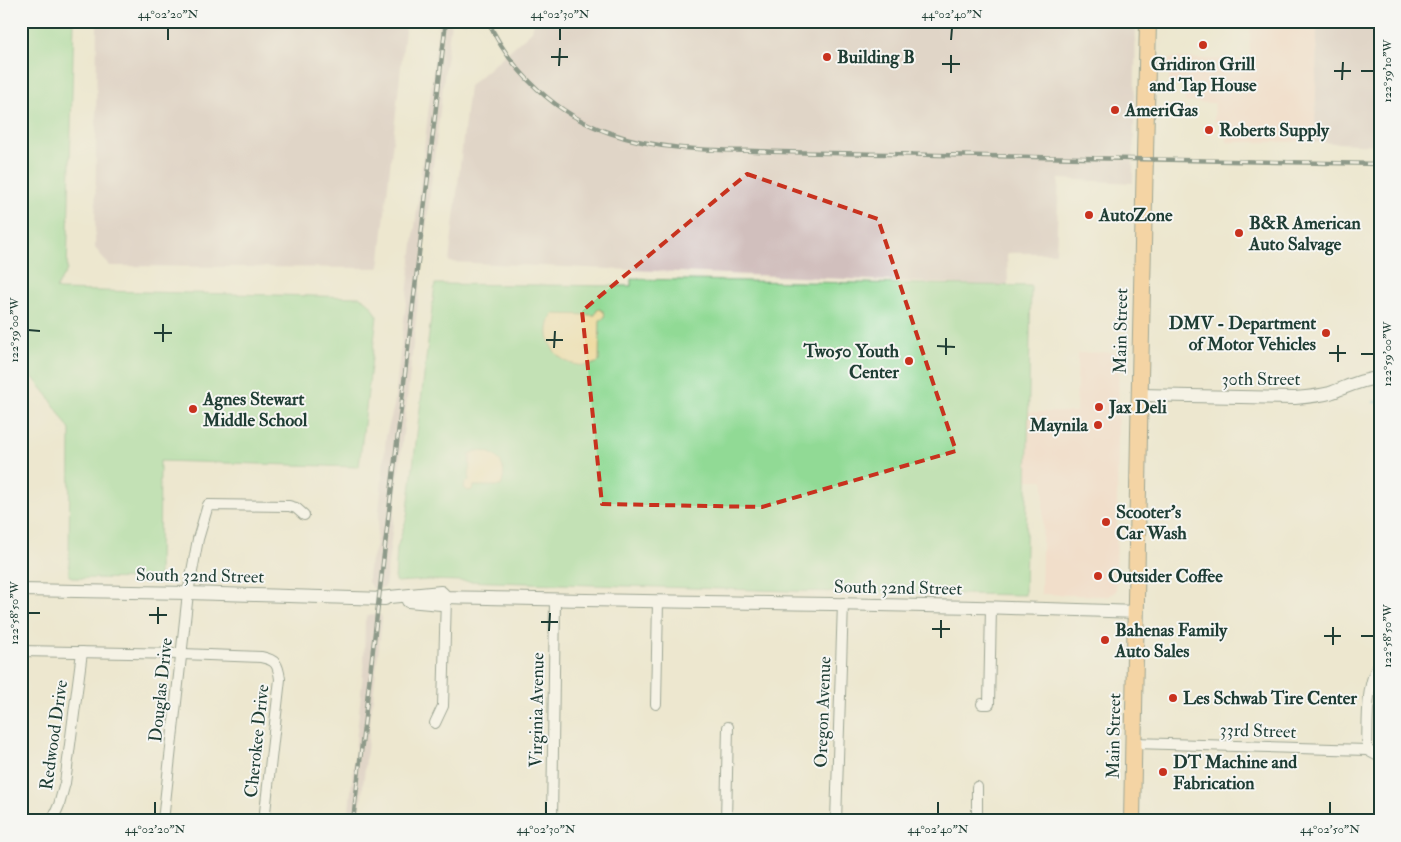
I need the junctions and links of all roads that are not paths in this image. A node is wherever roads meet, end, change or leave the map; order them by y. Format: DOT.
graph roads {
  1 [pos="1148,21"];
  2 [pos="1380,378"];
  3 [pos="1140,395"];
  4 [pos="304,515"];
  5 [pos="21,590"];
  6 [pos="188,593"];
  7 [pos="446,597"];
  8 [pos="555,600"];
  9 [pos="658,602"];
  10 [pos="843,604"];
  11 [pos="991,608"];
  12 [pos="1136,612"];
  13 [pos="21,651"];
  14 [pos="82,652"];
  15 [pos="182,654"];
  16 [pos="1380,664"];
  17 [pos="656,704"];
  18 [pos="982,704"];
  19 [pos="435,723"];
  20 [pos="728,727"];
  21 [pos="1134,743"];
  22 [pos="1367,750"];
  23 [pos="1380,758"];
  24 [pos="977,787"];
  25 [pos="52,821"];
  26 [pos="163,821"];
  27 [pos="264,821"];
  28 [pos="552,821"];
  29 [pos="726,821"];
  30 [pos="836,821"];
  31 [pos="977,821"];
  32 [pos="1132,821"];
  1 -- 3 [label="main road, Main Street"];
  2 -- 3 [label="street, 30th Street"];
  3 -- 12 [label="main road, Main Street"];
  4 -- 6 [label="street, Douglas Drive"];
  5 -- 6 [label="street, South 32nd Street"];
  6 -- 7 [label="street, South 32nd Street"];
  6 -- 15 [label="street, Douglas Drive"];
  7 -- 8 [label="street, South 32nd Street"];
  7 -- 19 [label="street"];
  8 -- 9 [label="street, South 32nd Street"];
  8 -- 28 [label="street, Virginia Avenue"];
  9 -- 10 [label="street, South 32nd Street"];
  9 -- 17 [label="street"];
  10 -- 11 [label="street, South 32nd Street"];
  10 -- 30 [label="street, Oregon Avenue"];
  11 -- 12 [label="street, South 32nd Street"];
  11 -- 18 [label="street"];
  12 -- 21 [label="main road, Main Street"];
  13 -- 14 [label="street"];
  14 -- 15 [label="street"];
  14 -- 25 [label="street, Redwood Drive"];
  15 -- 26 [label="street, Douglas Drive"];
  15 -- 27 [label="street, Cherokee Drive"];
  16 -- 22 [label="street"];
  20 -- 29 [label="street"];
  21 -- 22 [label="street, 33rd Street"];
  21 -- 32 [label="main road, Main Street"];
  22 -- 23 [label="street, 33rd Street"];
  24 -- 31 [label="street"];
}
